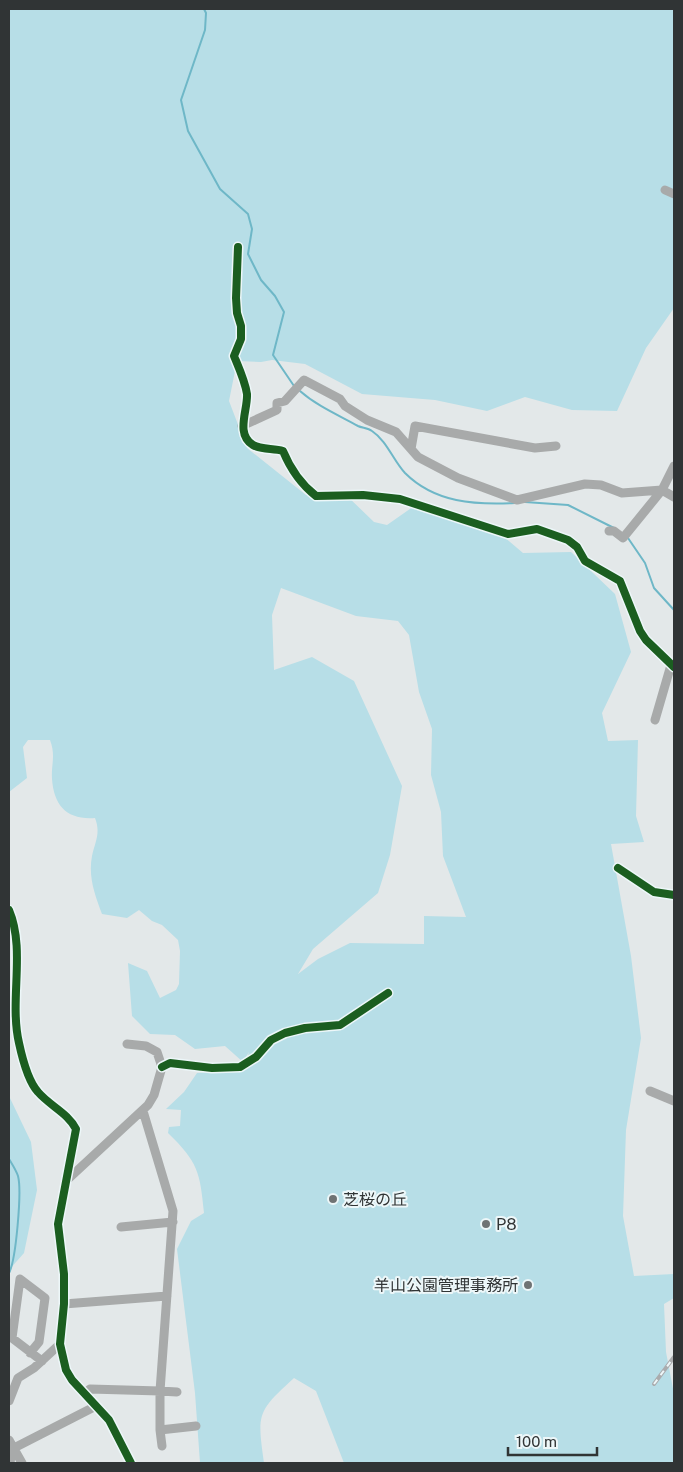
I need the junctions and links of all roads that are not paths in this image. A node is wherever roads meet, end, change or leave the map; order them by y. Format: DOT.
graph roads {
  1 [pos="665,190"];
  2 [pos="674,194"];
  3 [pos="238,247"];
  4 [pos="242,426"];
  5 [pos="556,446"];
  6 [pos="411,449"];
  7 [pos="674,466"];
  8 [pos="662,490"];
  9 [pos="674,497"];
  10 [pos="609,531"];
  11 [pos="673,666"];
  12 [pos="655,720"];
  13 [pos="618,868"];
  14 [pos="674,895"];
  15 [pos="9,910"];
  16 [pos="388,993"];
  17 [pos="127,1044"];
  18 [pos="162,1067"];
  19 [pos="650,1091"];
  20 [pos="674,1101"];
  21 [pos="143,1111"];
  22 [pos="67,1180"];
  23 [pos="173,1222"];
  24 [pos="121,1227"];
  25 [pos="167,1296"];
  26 [pos="64,1304"];
  27 [pos="60,1344"];
  28 [pos="30,1353"];
  29 [pos="42,1361"];
  30 [pos="160,1391"];
  31 [pos="177,1392"];
  32 [pos="84,1394"];
  33 [pos="9,1401"];
  34 [pos="96,1406"];
  35 [pos="196,1426"];
  36 [pos="160,1430"];
  37 [pos="10,1444"];
  38 [pos="162,1446"];
  39 [pos="10,1463"];
  40 [pos="22,1463"];
  41 [pos="131,1463"];
  1 -- 2 [label="street"];
  3 -- 4 [label="street"];
  4 -- 6 [label="street"];
  4 -- 11 [label="street"];
  5 -- 6 [label="street"];
  6 -- 8 [label="street"];
  7 -- 8 [label="street"];
  8 -- 9 [label="street"];
  8 -- 10 [label="street"];
  11 -- 12 [label="street"];
  13 -- 14 [label="street"];
  15 -- 22 [label="street"];
  16 -- 18 [label="street"];
  17 -- 18 [label="street"];
  18 -- 21 [label="street"];
  19 -- 20 [label="street"];
  21 -- 22 [label="street"];
  21 -- 23 [label="street"];
  22 -- 26 [label="street"];
  23 -- 24 [label="street"];
  23 -- 25 [label="street"];
  25 -- 26 [label="street"];
  25 -- 30 [label="street"];
  26 -- 27 [label="street"];
  27 -- 29 [label="street"];
  27 -- 32 [label="street"];
  28 -- 28 [label="street"];
  28 -- 29 [label="street"];
  29 -- 33 [label="street"];
  30 -- 31 [label="street"];
  30 -- 32 [label="street"];
  30 -- 36 [label="street"];
  32 -- 34 [label="street"];
  34 -- 37 [label="street"];
  34 -- 41 [label="street"];
  35 -- 36 [label="street"];
  36 -- 38 [label="street"];
  37 -- 39 [label="street"];
  37 -- 40 [label="street"];
}
